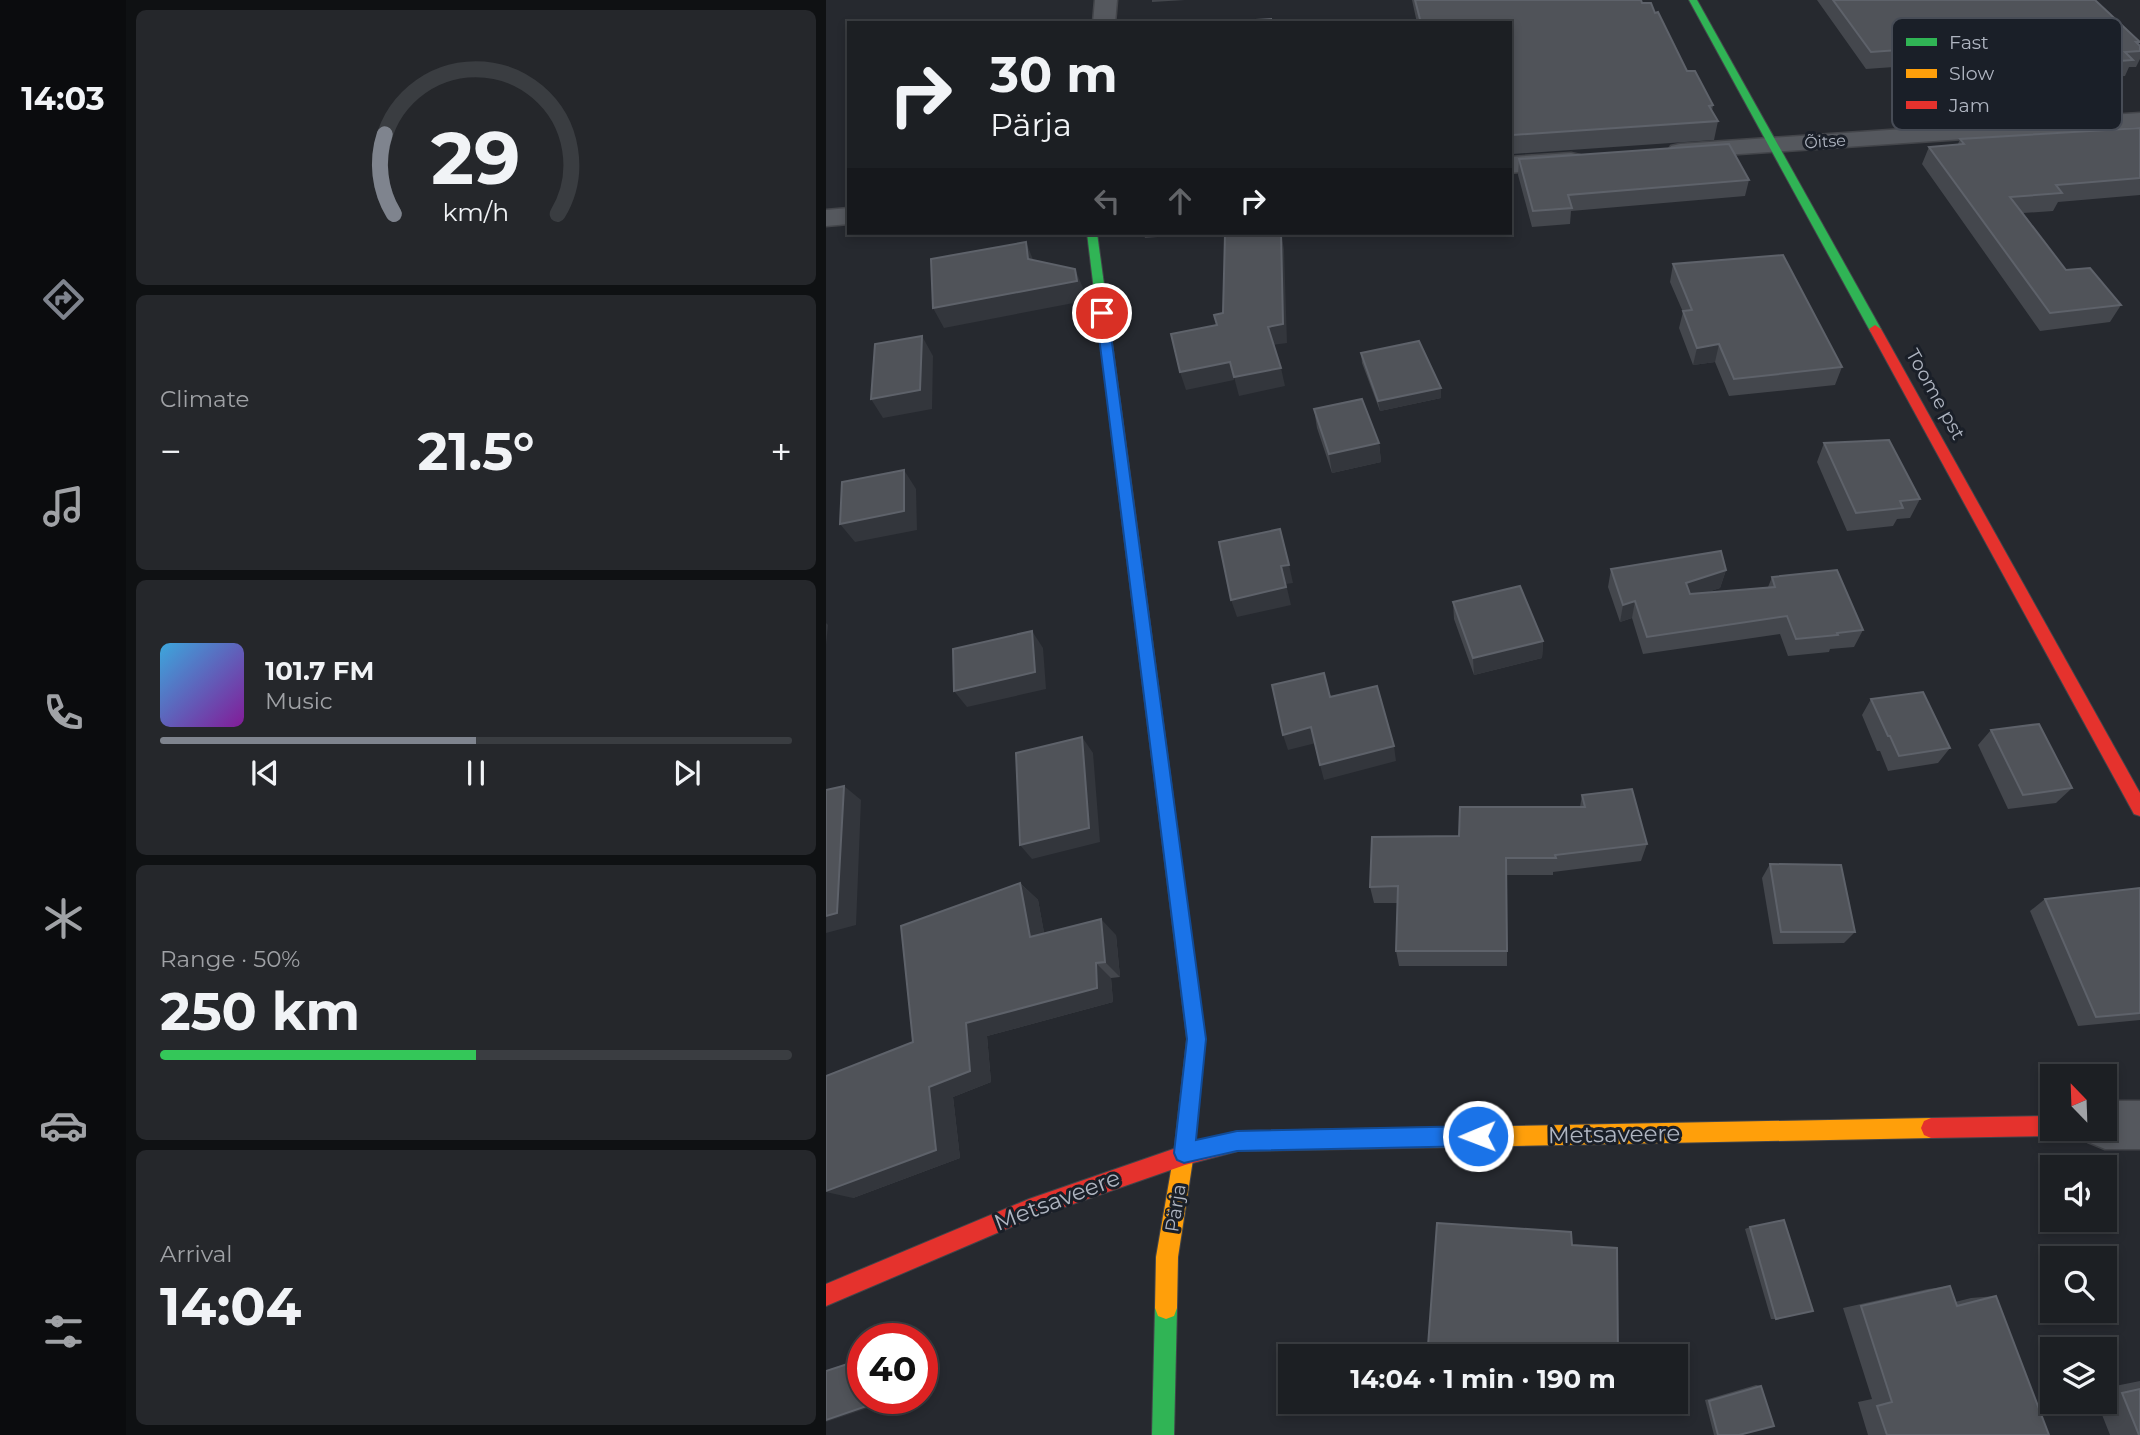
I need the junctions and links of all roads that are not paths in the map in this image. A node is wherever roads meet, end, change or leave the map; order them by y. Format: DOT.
graph roads {
  1 [pos="1106,0"];
  2 [pos="1693,0"];
  3 [pos="1104,21"];
  4 [pos="2140,120"];
  5 [pos="2122,121"];
  6 [pos="1988,130"];
  7 [pos="1775,144"];
  8 [pos="1664,153"];
  9 [pos="1594,158"];
  10 [pos="1512,165"];
  11 [pos="847,216"];
  12 [pos="826,218"];
  13 [pos="1092,235"];
  14 [pos="2140,809"];
  15 [pos="2118,1125"];
  16 [pos="2140,1125"];
  17 [pos="2040,1126"];
  18 [pos="1184,1153"];
  19 [pos="826,1295"];
  20 [pos="1163,1435"];
  1 -- 3 [label="street"];
  2 -- 7 [label="street, Toome pst"];
  4 -- 5 [label="street, Õitse"];
  6 -- 7 [label="street, Õitse"];
  7 -- 8 [label="street, Õitse"];
  7 -- 14 [label="street, Toome pst"];
  9 -- 10 [label="street"];
  11 -- 12 [label="street"];
  13 -- 18 [label="street, Pärja"];
  15 -- 16 [label="street"];
  17 -- 18 [label="street, Metsaveere"];
  18 -- 19 [label="street, Metsaveere"];
  18 -- 20 [label="street, Pärja"];
}
